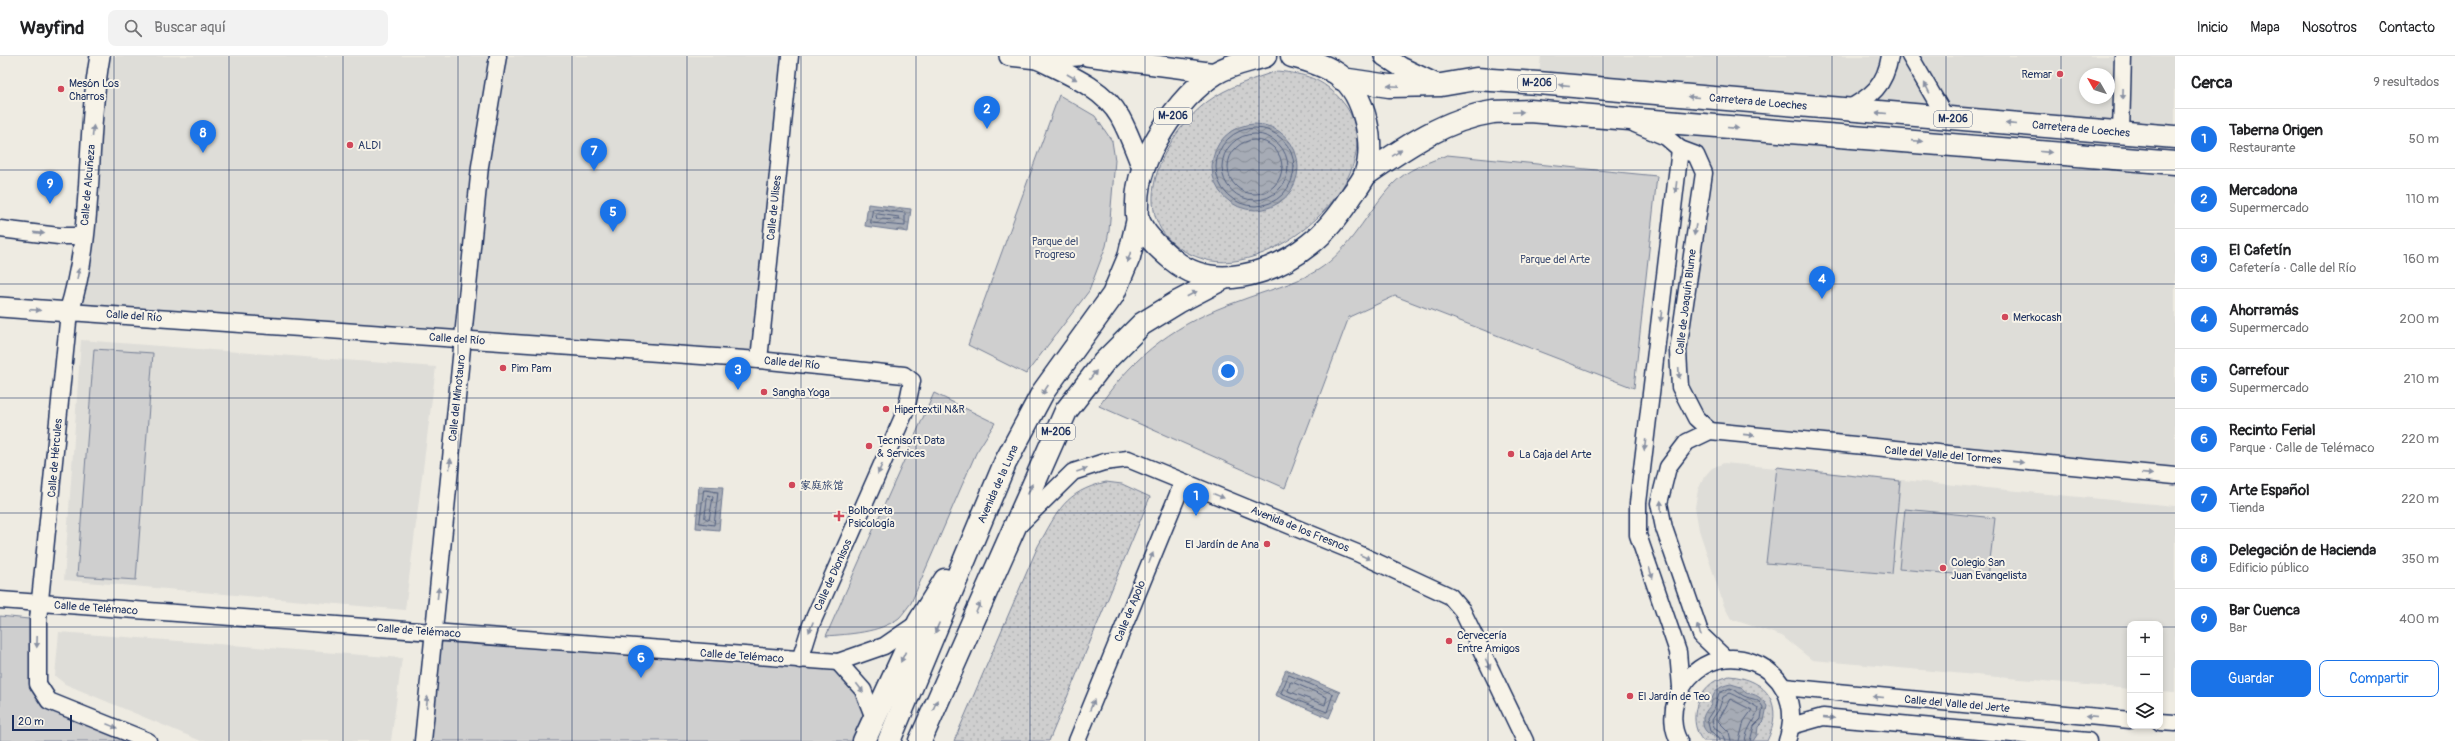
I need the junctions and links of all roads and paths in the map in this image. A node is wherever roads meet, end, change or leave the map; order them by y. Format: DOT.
graph roads {
  1 [pos="498,56"];
  2 [pos="790,56"];
  3 [pos="1009,56"];
  4 [pos="1077,56"];
  5 [pos="1087,56"];
  6 [pos="1265,56"];
  7 [pos="1292,56"];
  8 [pos="1328,56"];
  9 [pos="1384,56"];
  10 [pos="1890,56"];
  11 [pos="1910,56"];
  12 [pos="2123,56"];
  13 [pos="98,57"];
  14 [pos="1119,58"];
  15 [pos="1037,59"];
  16 [pos="1228,65"];
  17 [pos="1340,77"];
  18 [pos="1441,85"];
  19 [pos="1846,110"];
  20 [pos="1946,118"];
  21 [pos="1624,119"];
  22 [pos="2121,133"];
  23 [pos="2175,136"];
  24 [pos="1680,148"];
  25 [pos="2175,163"];
  26 [pos="1142,168"];
  27 [pos="1365,175"];
  28 [pos="1138,219"];
  29 [pos="0,229"];
  30 [pos="83,236"];
  31 [pos="1222,279"];
  32 [pos="0,307"];
  33 [pos="69,312"];
  34 [pos="463,340"];
  35 [pos="758,360"];
  36 [pos="912,380"];
  37 [pos="1710,431"];
  38 [pos="2175,476"];
  39 [pos="1183,482"];
  40 [pos="982,519"];
  41 [pos="1012,533"];
  42 [pos="0,600"];
  43 [pos="41,604"];
  44 [pos="919,622"];
  45 [pos="434,632"];
  46 [pos="1725,658"];
  47 [pos="800,660"];
  48 [pos="838,662"];
  49 [pos="1784,687"];
  50 [pos="1681,688"];
  51 [pos="874,718"];
  52 [pos="2127,720"];
  53 [pos="2163,722"];
  54 [pos="2175,723"];
  55 [pos="1792,726"];
  56 [pos="1674,740"];
  57 [pos="148,741"];
  58 [pos="423,741"];
  59 [pos="864,741"];
  60 [pos="890,741"];
  61 [pos="920,741"];
  62 [pos="1078,741"];
  63 [pos="1525,741"];
  64 [pos="1787,741"];
  65 [pos="2088,741"];
  1 -- 34 [label="street, Calle del Minotauro"];
  2 -- 35 [label="street, Calle de Ulises"];
  3 -- 15 [label="street"];
  4 -- 15 [label="street"];
  5 -- 14 [label="street"];
  6 -- 16 [label="main road, M-206"];
  7 -- 17 [label="main road, M-206"];
  8 -- 17 [label="street"];
  9 -- 18 [label="street"];
  10 -- 19 [label="street"];
  20 -- 11 [label="street, one-way"];
  12 -- 22 [label="street, one-way"];
  30 -- 13 [label="street, Calle de Alcuñeza, one-way"];
  14 -- 16 [label="street"];
  15 -- 26 [label="street, one-way"];
  16 -- 26 [label="main road, M-206"];
  18 -- 17 [label="main road, Carretera de Loeches / M-206, one-way"];
  17 -- 27 [label="main road, M-206"];
  19 -- 18 [label="main road, Carretera de Loeches / M-206, one-way"];
  20 -- 19 [label="main road, Carretera de Loeches / M-206, one-way"];
  22 -- 20 [label="main road, Carretera de Loeches / M-206, one-way"];
  21 -- 24 [label="street, Calle de Joaquín Blume"];
  21 -- 25 [label="main road, M-206, one-way"];
  27 -- 21 [label="main road, M-206, one-way"];
  22 -- 23 [label="main road, Carretera de Loeches / M-206"];
  24 -- 37 [label="street, Calle de Joaquín Blume, one-way"];
  24 -- 50 [label="street, one-way"];
  26 -- 28 [label="main road, M-206"];
  27 -- 31 [label="main road, M-206"];
  28 -- 31 [label="main road, M-206"];
  28 -- 40 [label="main road, Avenida de la Luna / M-206, one-way"];
  29 -- 30 [label="street, one-way"];
  33 -- 30 [label="street, Calle de Alcuñeza, one-way"];
  41 -- 31 [label="main road, M-206, one-way"];
  32 -- 33 [label="street, Calle del Río, one-way"];
  33 -- 34 [label="street, Calle del Río"];
  33 -- 43 [label="street, Calle de Hércules"];
  34 -- 35 [label="street, Calle del Río"];
  45 -- 34 [label="street, Calle del Minotauro, one-way"];
  35 -- 36 [label="street, Calle del Río"];
  36 -- 47 [label="street, Calle de Dionisos, one-way"];
  37 -- 38 [label="street, Calle del Valle del Tormes, one-way"];
  46 -- 37 [label="street, one-way"];
  41 -- 39 [label="street, Avenida de los Fresnos, one-way"];
  62 -- 39 [label="street, Calle de Apolo, one-way"];
  39 -- 63 [label="street, Avenida de los Fresnos, one-way"];
  40 -- 44 [label="main road"];
  40 -- 60 [label="main road, Avenida de la Luna / M-206, one-way"];
  61 -- 41 [label="main road, M-206, one-way"];
  42 -- 43 [label="street, Calle de Telémaco"];
  43 -- 45 [label="street, Calle de Telémaco"];
  43 -- 57 [label="street, Calle de Hércules, one-way"];
  44 -- 48 [label="street, Calle de Telémaco"];
  44 -- 51 [label="main road, one-way"];
  45 -- 47 [label="street, Calle de Telémaco"];
  58 -- 45 [label="street, Calle del Minotauro, one-way"];
  46 -- 49 [label="street"];
  46 -- 50 [label="street"];
  47 -- 48 [label="street, Calle de Telémaco"];
  48 -- 51 [label="street, one-way"];
  52 -- 49 [label="street, Calle del Valle del Jerte, one-way"];
  49 -- 55 [label="street"];
  50 -- 56 [label="street"];
  51 -- 59 [label="main road"];
  53 -- 54 [label="street"];
  55 -- 64 [label="street"];
  55 -- 65 [label="street, one-way"];
}
